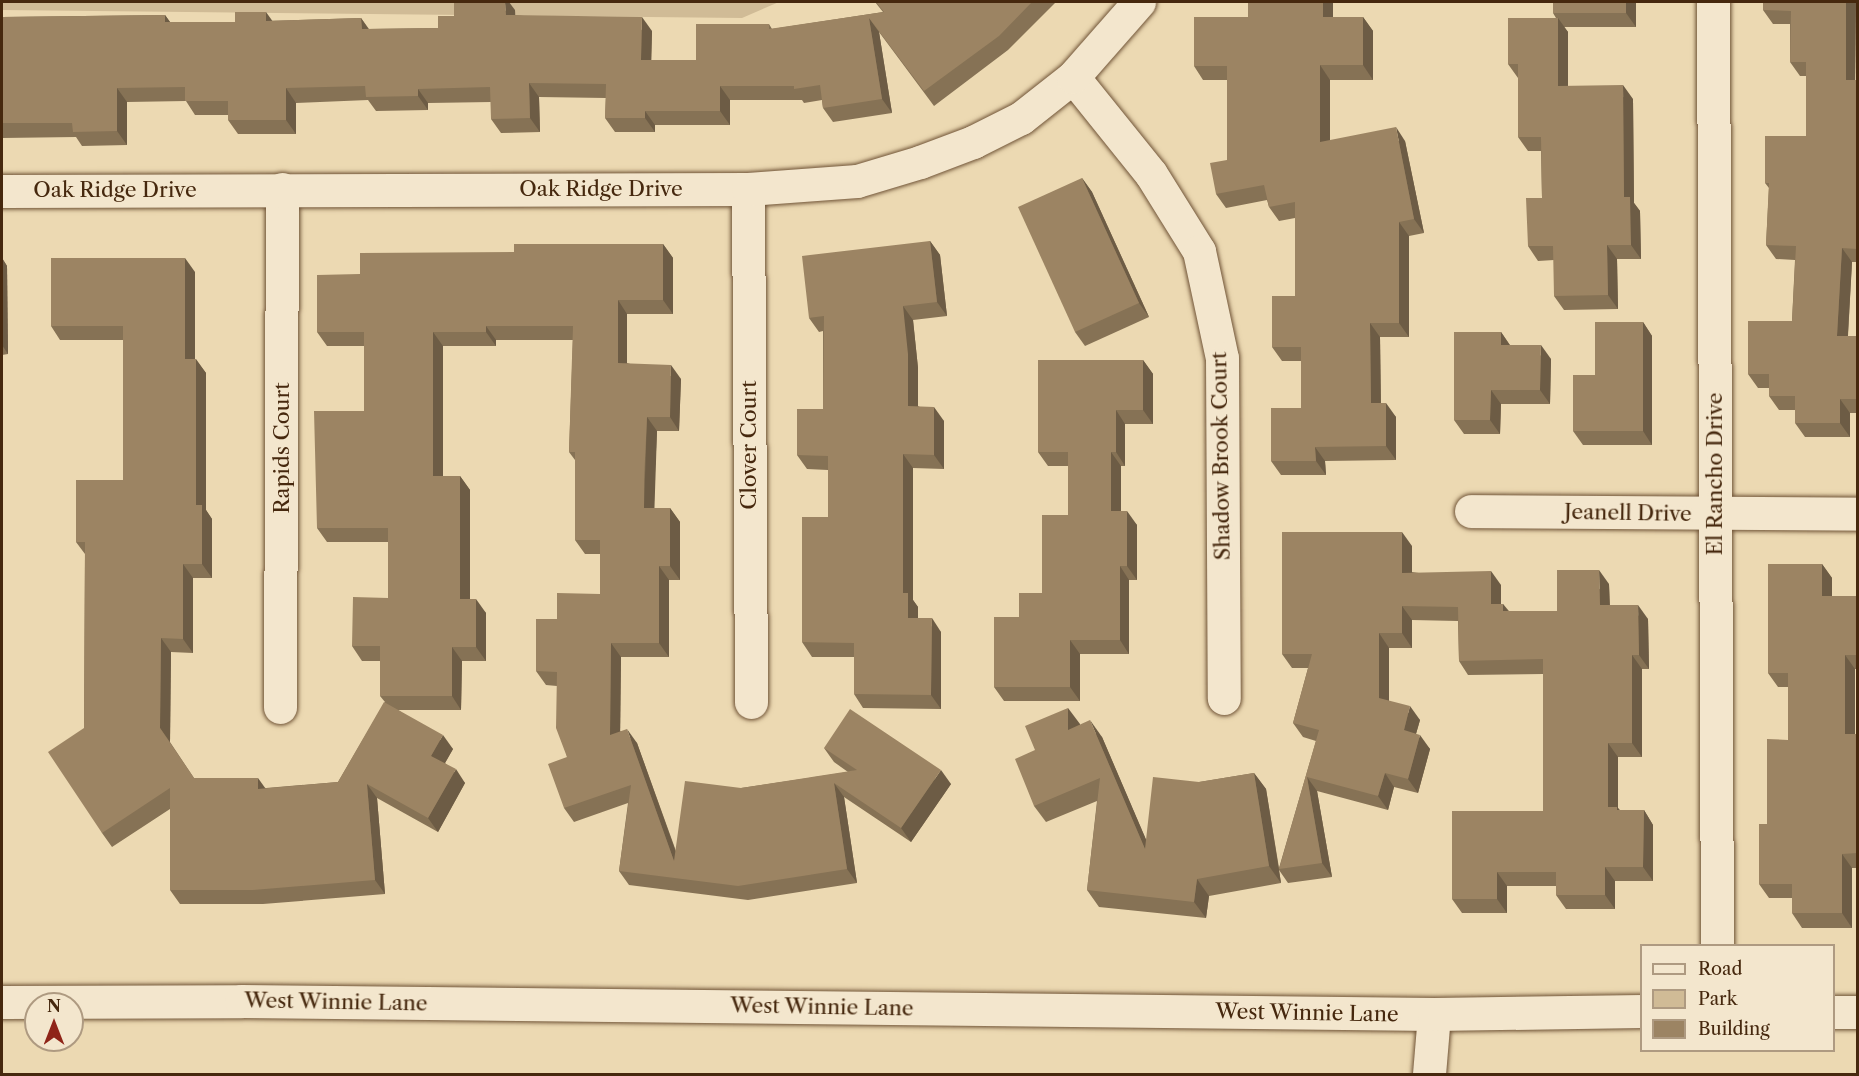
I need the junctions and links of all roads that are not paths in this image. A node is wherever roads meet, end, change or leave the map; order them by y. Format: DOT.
graph roads {
  1 [pos="1139,2"];
  2 [pos="1713,2"];
  3 [pos="1073,77"];
  4 [pos="282,189"];
  5 [pos="748,189"];
  6 [pos="2,190"];
  7 [pos="1471,511"];
  8 [pos="1716,513"];
  9 [pos="1857,514"];
  10 [pos="1224,698"];
  11 [pos="751,702"];
  12 [pos="280,707"];
  13 [pos="1718,944"];
  14 [pos="2,1002"];
  15 [pos="1640,1011"];
  16 [pos="1835,1012"];
  17 [pos="1857,1012"];
  18 [pos="1434,1014"];
  19 [pos="1429,1074"];
  1 -- 3 [label="street, Oak Ridge Drive"];
  2 -- 8 [label="street, El Rancho Drive"];
  3 -- 5 [label="street, Oak Ridge Drive"];
  3 -- 10 [label="street, Shadow Brook Court"];
  4 -- 5 [label="street, Oak Ridge Drive"];
  4 -- 6 [label="street, Oak Ridge Drive"];
  4 -- 12 [label="street, Rapids Court"];
  5 -- 11 [label="street, Clover Court"];
  7 -- 8 [label="street, Jeanell Drive"];
  8 -- 9 [label="street, Jeanell Drive"];
  8 -- 13 [label="street, El Rancho Drive"];
  14 -- 18 [label="street, West Winnie Lane"];
  15 -- 18 [label="street, West Winnie Lane"];
  16 -- 17 [label="street"];
  18 -- 19 [label="street"];
}
